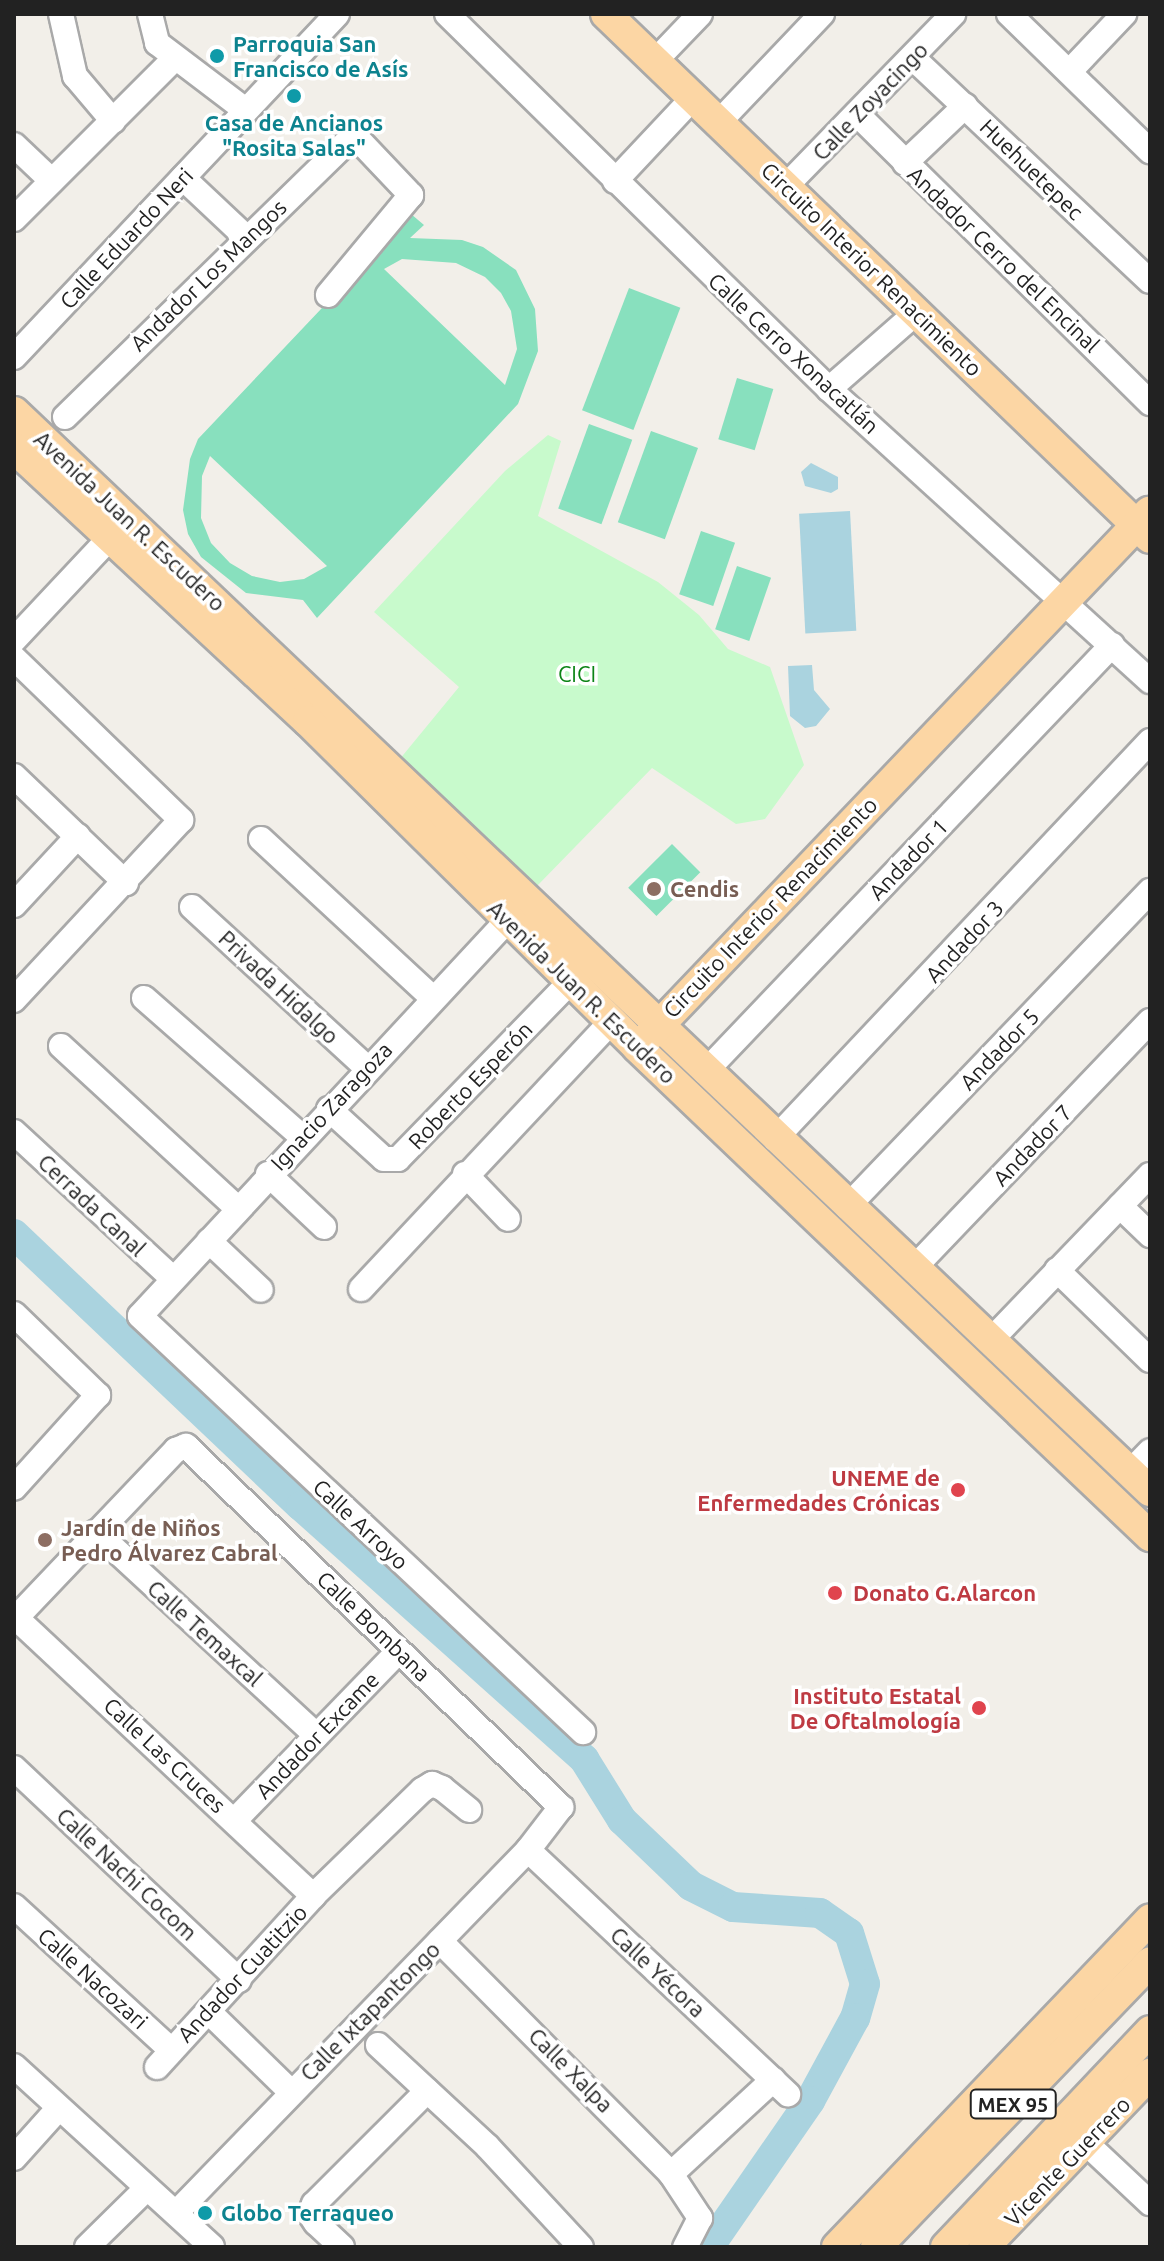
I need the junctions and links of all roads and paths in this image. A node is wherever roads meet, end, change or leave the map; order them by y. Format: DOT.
graph roads {
  1 [pos="150,14"];
  2 [pos="447,14"];
  3 [pos="606,14"];
  4 [pos="700,14"];
  5 [pos="822,14"];
  6 [pos="953,14"];
  7 [pos="1009,14"];
  8 [pos="1124,14"];
  9 [pos="68,15"];
  10 [pos="332,16"];
  11 [pos="913,58"];
  12 [pos="174,59"];
  13 [pos="655,61"];
  14 [pos="1070,71"];
  15 [pos="693,98"];
  16 [pos="965,106"];
  17 [pos="244,109"];
  18 [pos="859,116"];
  19 [pos="113,121"];
  20 [pos="720,121"];
  21 [pos="1145,135"];
  22 [pos="14,145"];
  23 [pos="905,163"];
  24 [pos="183,178"];
  25 [pos="52,181"];
  26 [pos="615,181"];
  27 [pos="786,186"];
  28 [pos="14,219"];
  29 [pos="247,238"];
  30 [pos="1150,281"];
  31 [pos="328,295"];
  32 [pos="917,312"];
  33 [pos="14,357"];
  34 [pos="829,389"];
  35 [pos="1150,403"];
  36 [pos="14,412"];
  37 [pos="65,417"];
  38 [pos="14,448"];
  39 [pos="1146,525"];
  40 [pos="119,528"];
  41 [pos="1064,600"];
  42 [pos="14,640"];
  43 [pos="1112,645"];
  44 [pos="14,658"];
  45 [pos="1150,681"];
  46 [pos="1150,741"];
  47 [pos="14,776"];
  48 [pos="78,836"];
  49 [pos="261,839"];
  50 [pos="126,883"];
  51 [pos="1150,891"];
  52 [pos="14,905"];
  53 [pos="192,907"];
  54 [pos="517,909"];
  55 [pos="571,981"];
  56 [pos="144,998"];
  57 [pos="433,998"];
  58 [pos="14,1000"];
  59 [pos="1150,1021"];
  60 [pos="611,1022"];
  61 [pos="658,1025"];
  62 [pos="61,1046"];
  63 [pos="637,1047"];
  64 [pos="367,1068"];
  65 [pos="705,1072"];
  66 [pos="329,1109"];
  67 [pos="731,1117"];
  68 [pos="14,1132"];
  69 [pos="302,1137"];
  70 [pos="775,1139"];
  71 [pos="268,1174"];
  72 [pos="465,1174"];
  73 [pos="1150,1175"];
  74 [pos="1120,1206"];
  75 [pos="236,1207"];
  76 [pos="847,1207"];
  77 [pos="508,1219"];
  78 [pos="324,1227"];
  79 [pos="1150,1235"];
  80 [pos="209,1241"];
  81 [pos="913,1269"];
  82 [pos="1057,1270"];
  83 [pos="171,1277"];
  84 [pos="361,1289"];
  85 [pos="261,1290"];
  86 [pos="14,1314"];
  87 [pos="140,1316"];
  88 [pos="991,1340"];
  89 [pos="1150,1360"];
  90 [pos="1143,1472"];
  91 [pos="14,1488"];
  92 [pos="96,1532"];
  93 [pos="1150,1536"];
  94 [pos="15,1618"];
  95 [pos="399,1651"];
  96 [pos="583,1732"];
  97 [pos="315,1734"];
  98 [pos="17,1776"];
  99 [pos="561,1807"];
  100 [pos="469,1810"];
  101 [pos="235,1820"];
  102 [pos="528,1850"];
  103 [pos="313,1896"];
  104 [pos="14,1906"];
  105 [pos="1150,1919"];
  106 [pos="440,1941"];
  107 [pos="1150,1962"];
  108 [pos="239,1980"];
  109 [pos="209,2012"];
  110 [pos="1150,2031"];
  111 [pos="378,2045"];
  112 [pos="164,2058"];
  113 [pos="14,2066"];
  114 [pos="1150,2074"];
  115 [pos="427,2091"];
  116 [pos="291,2092"];
  117 [pos="58,2109"];
  118 [pos="1086,2143"];
  119 [pos="14,2158"];
  120 [pos="671,2174"];
  121 [pos="1027,2183"];
  122 [pos="147,2188"];
  123 [pos="1150,2203"];
  124 [pos="176,2213"];
  125 [pos="87,2247"];
  126 [pos="212,2247"];
  127 [pos="342,2247"];
  128 [pos="581,2247"];
  129 [pos="685,2247"];
  130 [pos="837,2247"];
  131 [pos="876,2247"];
  132 [pos="946,2247"];
  133 [pos="984,2247"];
  1 -- 12 [label="street"];
  2 -- 26 [label="street, Calle Cerro Xonacatlán"];
  3 -- 13 [label="main road, Circuito Interior Renacimiento"];
  4 -- 13 [label="street"];
  5 -- 20 [label="street"];
  6 -- 11 [label="street, Calle Zoyacingo"];
  7 -- 14 [label="street"];
  8 -- 14 [label="street"];
  9 -- 19 [label="street"];
  10 -- 17 [label="street, Calle Eduardo Neri"];
  11 -- 16 [label="street, Huehuetepec"];
  11 -- 18 [label="street, Calle Zoyacingo"];
  12 -- 17 [label="street"];
  12 -- 19 [label="street"];
  13 -- 15 [label="main road, Circuito Interior Renacimiento"];
  14 -- 21 [label="street"];
  15 -- 20 [label="main road, Circuito Interior Renacimiento"];
  15 -- 26 [label="street"];
  16 -- 23 [label="street"];
  16 -- 30 [label="street, Huehuetepec"];
  17 -- 24 [label="street, Calle Eduardo Neri"];
  18 -- 23 [label="street, Andador Cerro del Encinal"];
  18 -- 27 [label="street, Calle Zoyacingo"];
  19 -- 25 [label="street"];
  20 -- 27 [label="main road, Circuito Interior Renacimiento"];
  22 -- 25 [label="street"];
  23 -- 35 [label="street, Andador Cerro del Encinal"];
  24 -- 29 [label="street"];
  24 -- 33 [label="street, Calle Eduardo Neri"];
  25 -- 28 [label="street"];
  26 -- 34 [label="street, Calle Cerro Xonacatlán"];
  27 -- 32 [label="main road, Circuito Interior Renacimiento"];
  29 -- 31 [label="street, Andador Los Mangos"];
  29 -- 37 [label="street, Andador Los Mangos"];
  32 -- 34 [label="street"];
  32 -- 39 [label="main road, Circuito Interior Renacimiento"];
  34 -- 41 [label="street, Calle Cerro Xonacatlán"];
  36 -- 40 [label="main road, Avenida Juan R. Escudero"];
  38 -- 40 [label="main road, Avenida Juan R. Escudero"];
  39 -- 41 [label="main road, Circuito Interior Renacimiento"];
  40 -- 42 [label="street"];
  40 -- 54 [label="main road, Avenida Juan R. Escudero"];
  41 -- 43 [label="street, Calle Cerro Xonacatlán"];
  41 -- 61 [label="main road, Circuito Interior Renacimiento"];
  43 -- 45 [label="street, Calle Cerro Xonacatlán"];
  43 -- 65 [label="street, Andador 1"];
  44 -- 50 [label="street"];
  46 -- 70 [label="street, Andador 3"];
  47 -- 48 [label="street"];
  48 -- 50 [label="street"];
  48 -- 52 [label="street"];
  49 -- 57 [label="street"];
  50 -- 58 [label="street"];
  51 -- 76 [label="street, Andador 5"];
  53 -- 64 [label="street, Privada Hidalgo"];
  54 -- 55 [label="main road, Avenida Juan R. Escudero"];
  54 -- 57 [label="street, Ignacio Zaragoza"];
  54 -- 61 [label="main road, Avenida Juan R. Escudero"];
  55 -- 60 [label="main road, Avenida Juan R. Escudero"];
  55 -- 66 [label="street, Roberto Esperón"];
  56 -- 69 [label="street"];
  57 -- 64 [label="street, Ignacio Zaragoza"];
  59 -- 81 [label="street, Andador 7"];
  60 -- 63 [label="main road, Avenida Juan R. Escudero"];
  60 -- 72 [label="street"];
  61 -- 63 [label="main road, Circuito Interior Renacimiento"];
  61 -- 65 [label="main road, Avenida Juan R. Escudero"];
  62 -- 75 [label="street"];
  63 -- 67 [label="main road, Avenida Juan R. Escudero"];
  64 -- 66 [label="street, Ignacio Zaragoza"];
  65 -- 67 [label="main road, Avenida Juan R. Escudero"];
  66 -- 69 [label="street, Ignacio Zaragoza"];
  67 -- 70 [label="main road, Avenida Juan R. Escudero"];
  67 -- 93 [label="main road, Avenida Juan R. Escudero"];
  68 -- 83 [label="street, Cerrada Canal"];
  69 -- 71 [label="street, Ignacio Zaragoza"];
  70 -- 76 [label="main road, Avenida Juan R. Escudero"];
  71 -- 75 [label="street, Ignacio Zaragoza"];
  71 -- 78 [label="street"];
  72 -- 77 [label="street"];
  72 -- 84 [label="street"];
  73 -- 74 [label="street"];
  74 -- 79 [label="street"];
  74 -- 82 [label="street"];
  75 -- 80 [label="street, Ignacio Zaragoza"];
  76 -- 81 [label="main road, Avenida Juan R. Escudero"];
  80 -- 83 [label="street, Ignacio Zaragoza"];
  80 -- 85 [label="street"];
  81 -- 88 [label="main road, Avenida Juan R. Escudero"];
  82 -- 88 [label="street"];
  82 -- 89 [label="street"];
  83 -- 87 [label="street, Ignacio Zaragoza"];
  86 -- 91 [label="street"];
  87 -- 96 [label="street, Calle Arroyo"];
  88 -- 90 [label="main road, Avenida Juan R. Escudero"];
  92 -- 94 [label="street"];
  92 -- 95 [label="street, Calle Bombana"];
  92 -- 97 [label="street, Calle Temaxcal"];
  94 -- 101 [label="street, Calle Las Cruces"];
  95 -- 97 [label="street, Andador Excame"];
  95 -- 99 [label="street, Calle Bombana"];
  97 -- 101 [label="street, Andador Excame"];
  98 -- 108 [label="street, Calle Nachi Cocom"];
  99 -- 102 [label="street, Calle Ixtapantongo"];
  100 -- 103 [label="street, Andador Cuatitzio"];
  101 -- 103 [label="street, Calle Las Cruces"];
  102 -- 106 [label="street, Calle Ixtapantongo"];
  102 -- 120 [label="street, Calle Yécora"];
  103 -- 108 [label="street, Andador Cuatitzio"];
  104 -- 112 [label="street, Calle Nacozari"];
  105 -- 130 [label="main road"];
  106 -- 116 [label="street, Calle Ixtapantongo"];
  106 -- 120 [label="street, Calle Xalpa"];
  107 -- 131 [label="main road, MEX 95"];
  108 -- 109 [label="street, Andador Cuatitzio"];
  109 -- 112 [label="street, Andador Cuatitzio"];
  109 -- 116 [label="street"];
  110 -- 121 [label="main road, MEX 95"];
  111 -- 115 [label="street"];
  113 -- 117 [label="street"];
  114 -- 118 [label="main road, Vicente Guerrero"];
  115 -- 127 [label="street"];
  115 -- 128 [label="street"];
  116 -- 124 [label="street, Calle Ixtapantongo"];
  117 -- 119 [label="street"];
  117 -- 122 [label="street"];
  118 -- 121 [label="main road, Vicente Guerrero"];
  118 -- 123 [label="street"];
  120 -- 129 [label="street, Calle Xalpa"];
  121 -- 132 [label="main road, MEX 95"];
  121 -- 133 [label="main road, Vicente Guerrero"];
  122 -- 124 [label="street"];
  122 -- 125 [label="street"];
  124 -- 126 [label="street"];
}
